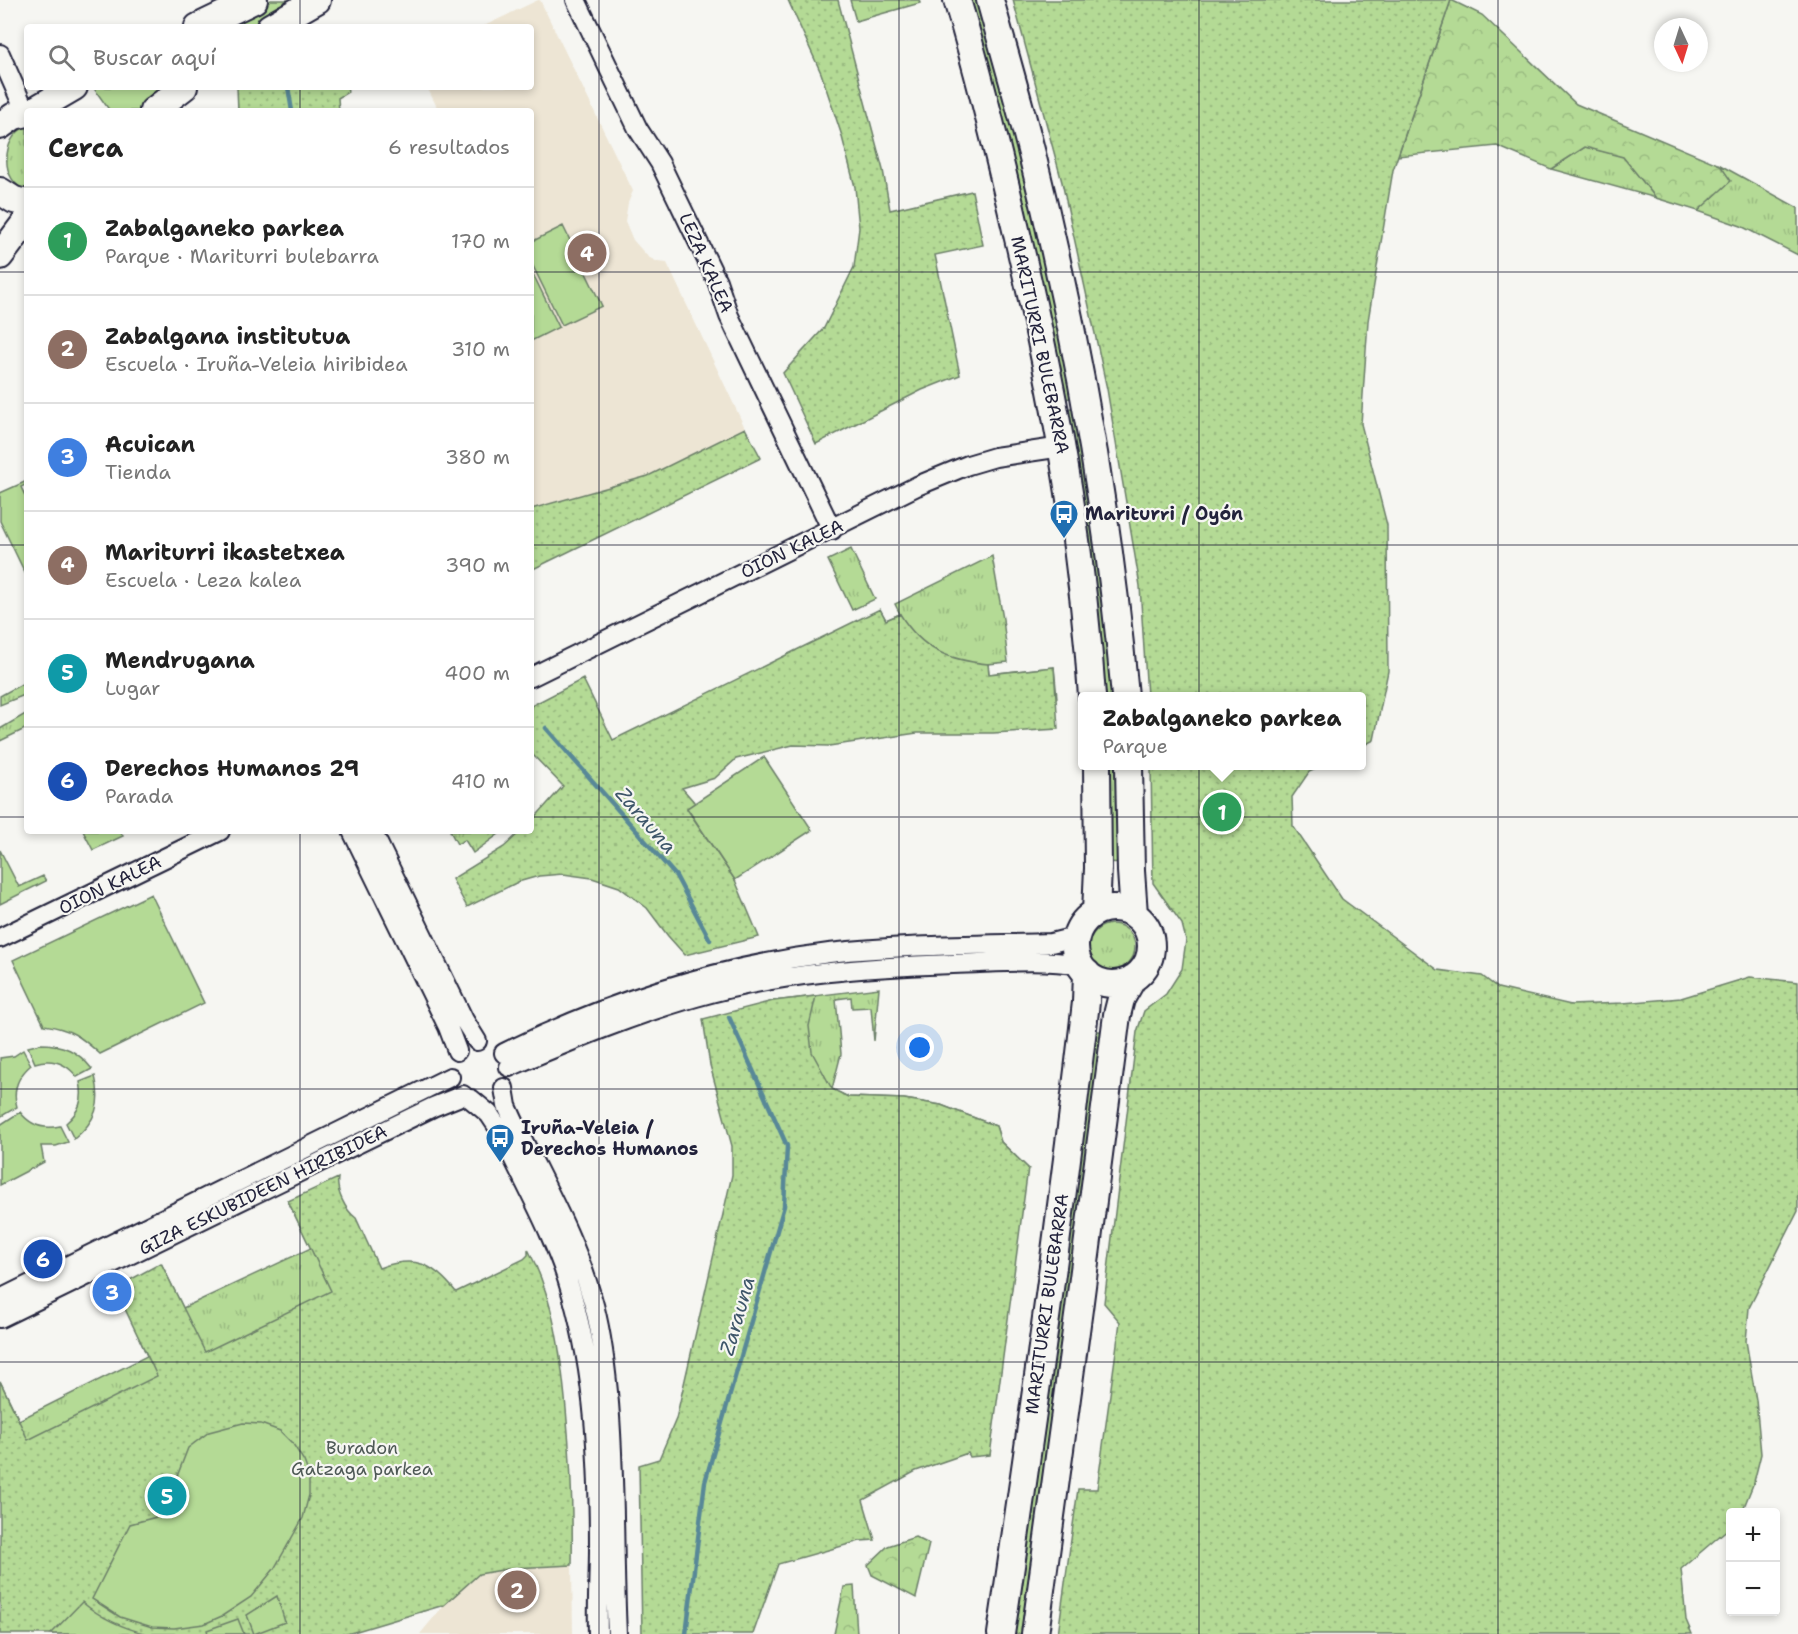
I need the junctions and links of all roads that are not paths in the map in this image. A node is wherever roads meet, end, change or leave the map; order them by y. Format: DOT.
graph roads {
  1 [pos="254,0"];
  2 [pos="317,0"];
  3 [pos="576,0"];
  4 [pos="957,0"];
  5 [pos="990,0"];
  6 [pos="204,24"];
  7 [pos="275,24"];
  8 [pos="0,54"];
  9 [pos="69,90"];
  10 [pos="180,90"];
  11 [pos="27,108"];
  12 [pos="36,108"];
  13 [pos="157,108"];
  14 [pos="24,113"];
  15 [pos="0,126"];
  16 [pos="0,191"];
  17 [pos="24,202"];
  18 [pos="24,225"];
  19 [pos="12,246"];
  20 [pos="1062,447"];
  21 [pos="831,530"];
  22 [pos="534,676"];
  23 [pos="1092,692"];
  24 [pos="1125,692"];
  25 [pos="1097,770"];
  26 [pos="1129,770"];
  27 [pos="214,834"];
  28 [pos="353,834"];
  29 [pos="373,834"];
  30 [pos="1095,912"];
  31 [pos="1134,914"];
  32 [pos="0,938"];
  33 [pos="1075,938"];
  34 [pos="1083,969"];
  35 [pos="1133,978"];
  36 [pos="477,1041"];
  37 [pos="457,1051"];
  38 [pos="507,1060"];
  39 [pos="450,1077"];
  40 [pos="504,1088"];
  41 [pos="467,1097"];
  42 [pos="0,1299"];
  43 [pos="0,1318"];
  44 [pos="598,1634"];
  45 [pos="617,1634"];
  46 [pos="1001,1634"];
  47 [pos="1035,1634"];
  1 -- 6 [label="main road"];
  2 -- 7 [label="main road"];
  3 -- 21 [label="street, LEZA KALEA"];
  4 -- 20 [label="main road, MARITURRI BULEBARRA"];
  5 -- 24 [label="main road, MARITURRI BULEBARRA"];
  8 -- 11 [label="street"];
  9 -- 12 [label="main road"];
  10 -- 13 [label="main road"];
  14 -- 15 [label="main road"];
  16 -- 17 [label="main road"];
  18 -- 19 [label="main road"];
  20 -- 21 [label="street, OION KALEA"];
  20 -- 23 [label="main road, MARITURRI BULEBARRA"];
  21 -- 22 [label="street, OION KALEA"];
  25 -- 30 [label="main road"];
  26 -- 31 [label="main road"];
  27 -- 32 [label="street, OION KALEA"];
  28 -- 37 [label="street"];
  29 -- 36 [label="street"];
  30 -- 31 [label="main road"];
  30 -- 33 [label="main road"];
  31 -- 35 [label="main road"];
  33 -- 34 [label="main road"];
  33 -- 38 [label="street"];
  34 -- 35 [label="main road"];
  34 -- 38 [label="street"];
  34 -- 46 [label="main road, MARITURRI BULEBARRA"];
  35 -- 47 [label="main road, MARITURRI BULEBARRA"];
  36 -- 37 [label="street"];
  36 -- 38 [label="street"];
  37 -- 39 [label="street"];
  38 -- 40 [label="street"];
  39 -- 41 [label="street"];
  39 -- 42 [label="street, GIZA ESKUBIDEEN HIRIBIDEA"];
  40 -- 41 [label="street"];
  40 -- 45 [label="street"];
  41 -- 43 [label="street, GIZA ESKUBIDEEN HIRIBIDEA"];
  41 -- 44 [label="street"];
}
